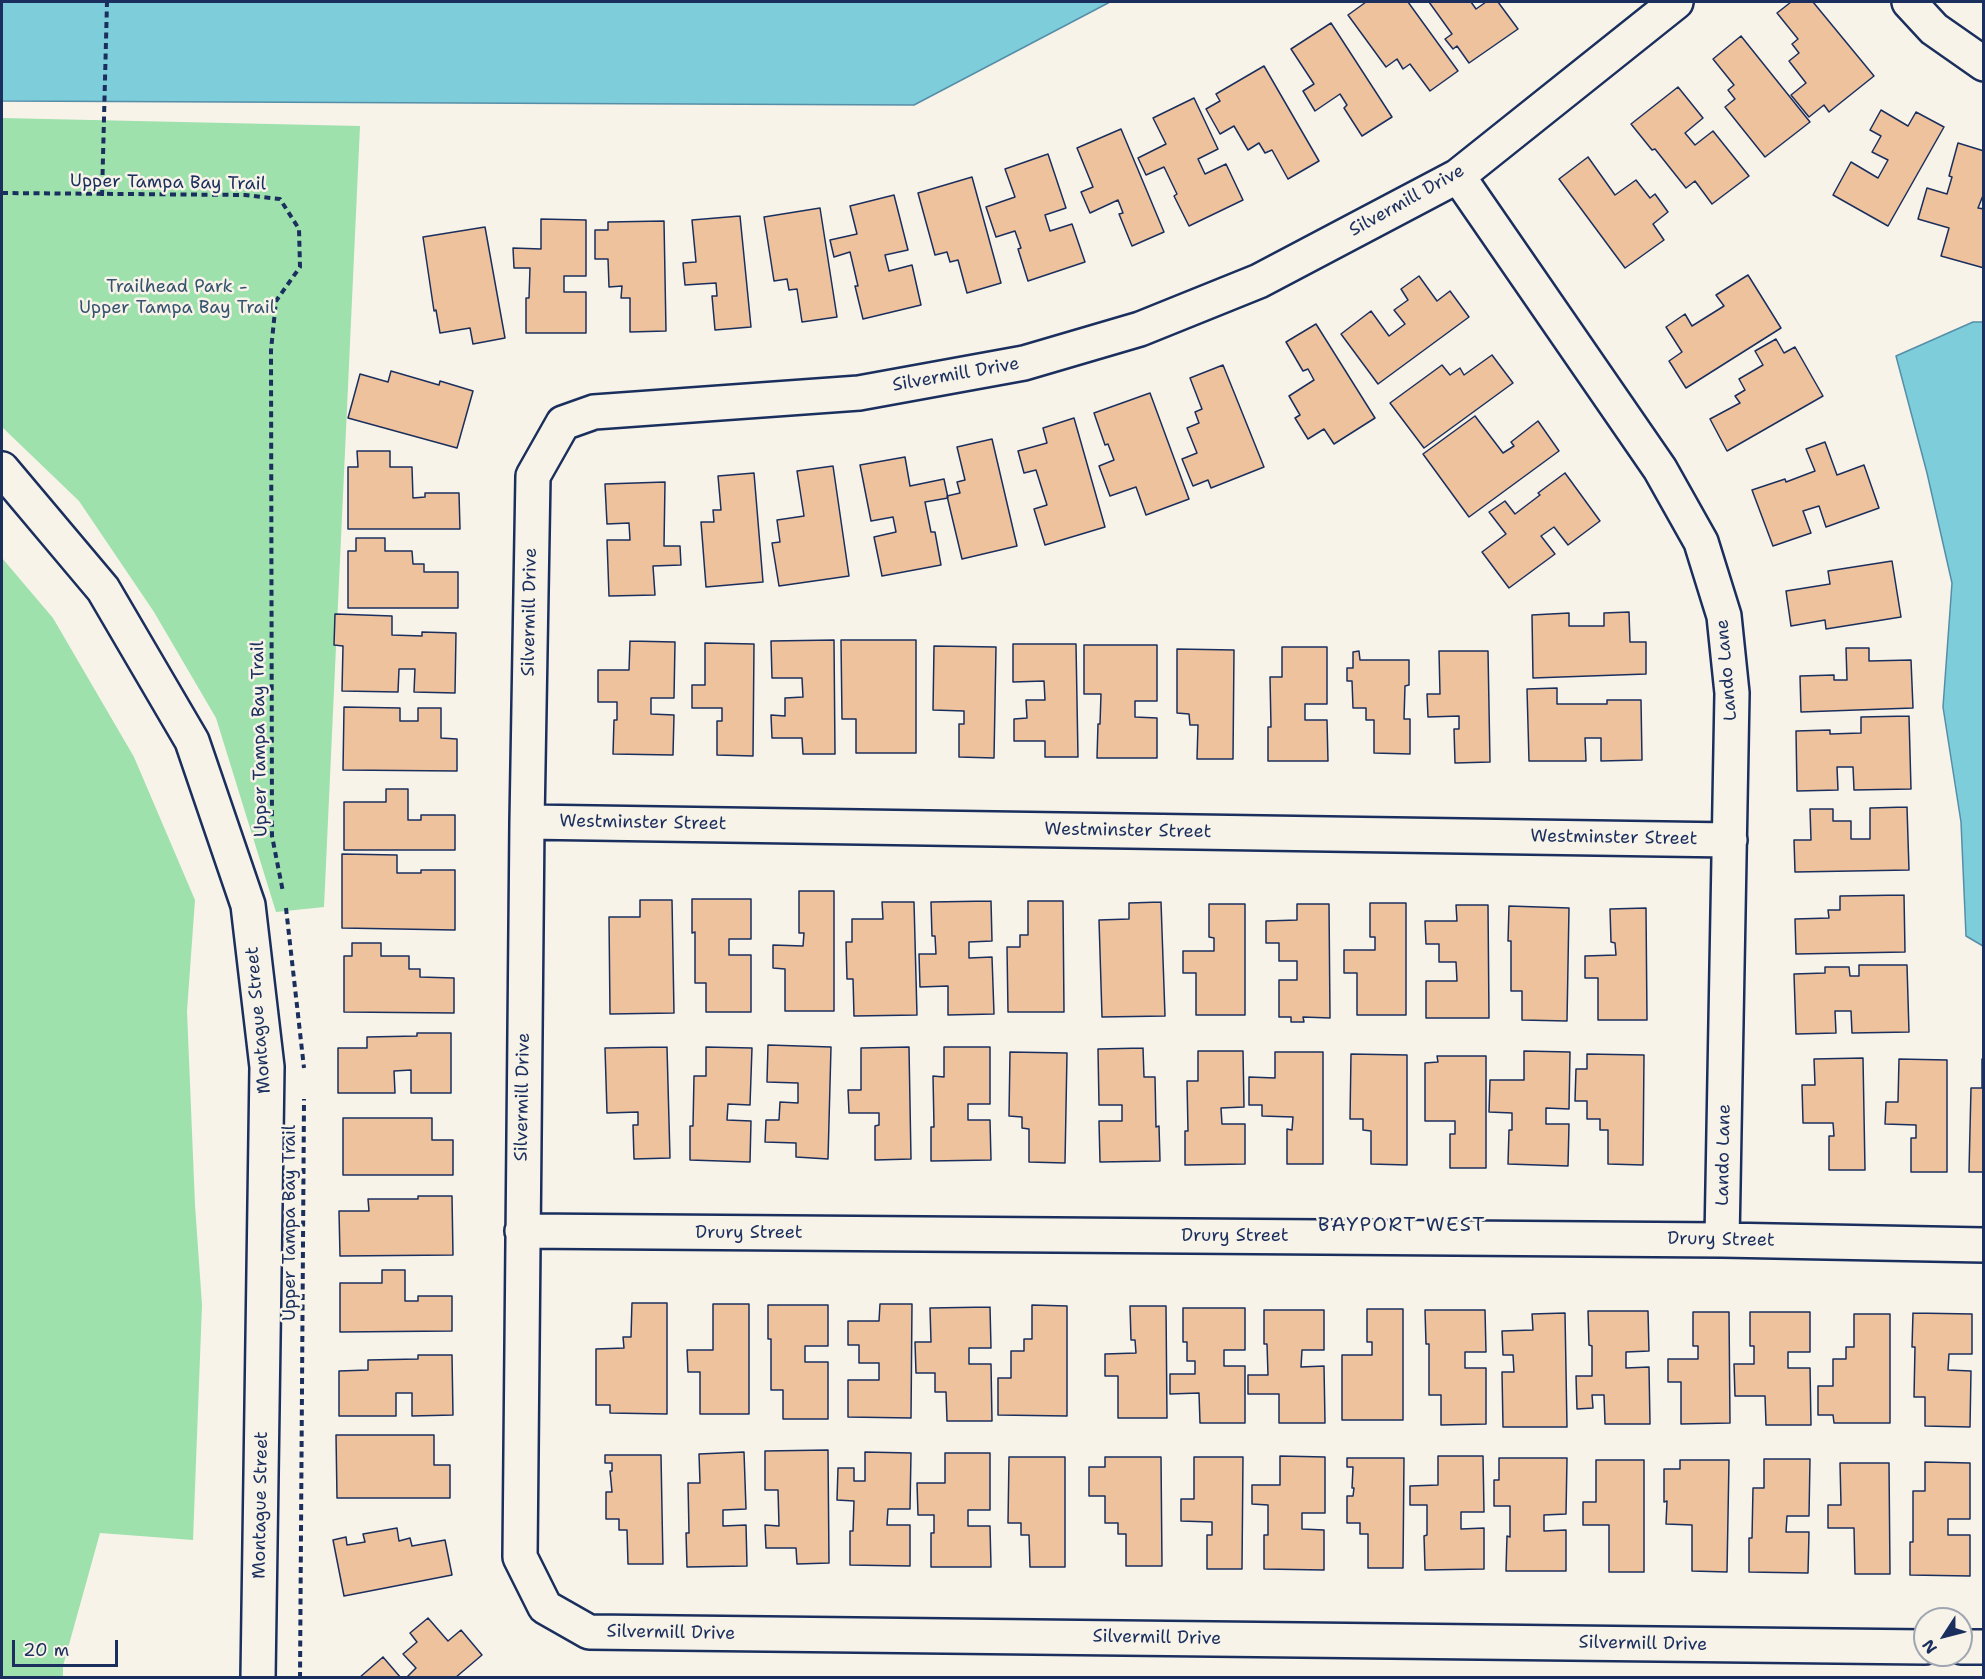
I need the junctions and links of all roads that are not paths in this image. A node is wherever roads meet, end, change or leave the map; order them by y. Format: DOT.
graph roads {
  1 [pos="1676,2"];
  2 [pos="1909,2"];
  3 [pos="1983,64"];
  4 [pos="1458,176"];
  5 [pos="2,469"];
  6 [pos="527,822"];
  7 [pos="1730,840"];
  8 [pos="522,1232"];
  9 [pos="1722,1240"];
  10 [pos="1983,1245"];
  11 [pos="1913,1647"];
  12 [pos="258,1677"];
  1 -- 4 [label="street, Silvermill Drive"];
  2 -- 3 [label="street"];
  4 -- 6 [label="street, Silvermill Drive"];
  4 -- 7 [label="street, Lando Lane"];
  5 -- 12 [label="street, Montague Street"];
  6 -- 7 [label="street, Westminster Street"];
  6 -- 8 [label="street, Silvermill Drive"];
  7 -- 9 [label="street, Lando Lane"];
  8 -- 9 [label="street, Drury Street"];
  8 -- 11 [label="street, Silvermill Drive"];
  9 -- 10 [label="street, Drury Street"];
}
